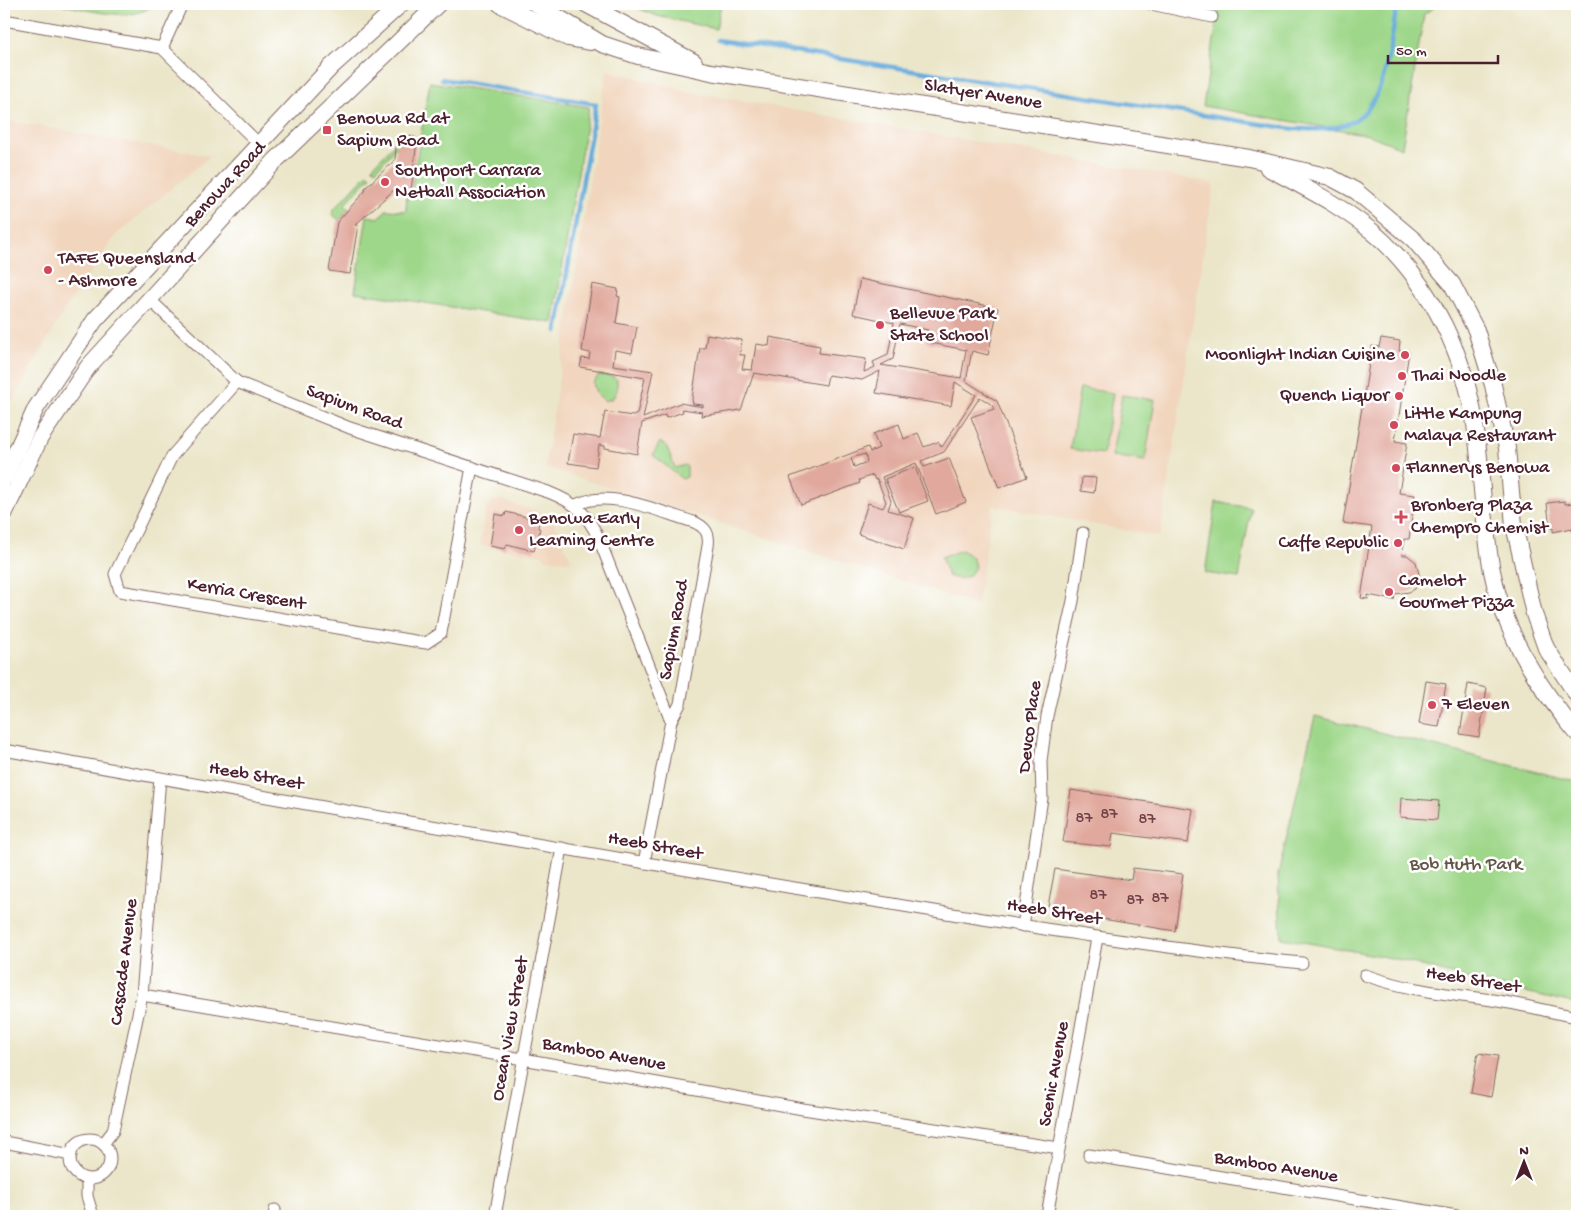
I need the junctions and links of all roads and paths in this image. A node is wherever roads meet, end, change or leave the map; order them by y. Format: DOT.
graph roads {
  1 [pos="182,4"];
  2 [pos="401,4"];
  3 [pos="438,4"];
  4 [pos="500,4"];
  5 [pos="536,4"];
  6 [pos="586,4"];
  7 [pos="1151,4"];
  8 [pos="1212,17"];
  9 [pos="4,20"];
  10 [pos="602,44"];
  11 [pos="162,48"];
  12 [pos="711,72"];
  13 [pos="258,143"];
  14 [pos="1249,158"];
  15 [pos="148,298"];
  16 [pos="237,382"];
  17 [pos="472,467"];
  18 [pos="4,478"];
  19 [pos="576,506"];
  20 [pos="4,514"];
  21 [pos="1083,534"];
  22 [pos="1577,695"];
  23 [pos="671,721"];
  24 [pos="1577,734"];
  25 [pos="4,750"];
  26 [pos="160,778"];
  27 [pos="562,848"];
  28 [pos="644,863"];
  29 [pos="1023,926"];
  30 [pos="1097,938"];
  31 [pos="1302,963"];
  32 [pos="1365,975"];
  33 [pos="142,995"];
  34 [pos="1577,1017"];
  35 [pos="524,1059"];
  36 [pos="4,1142"];
  37 [pos="102,1144"];
  38 [pos="1059,1148"];
  39 [pos="71,1155"];
  40 [pos="1089,1155"];
  41 [pos="87,1179"];
  42 [pos="93,1216"];
  43 [pos="495,1216"];
  44 [pos="1047,1216"];
  45 [pos="1457,1216"];
  1 -- 11 [label="street"];
  2 -- 13 [label="main road, Benowa Road"];
  3 -- 15 [label="main road, Benowa Road"];
  4 -- 10 [label="main road"];
  5 -- 10 [label="main road, Slatyer Avenue"];
  6 -- 12 [label="main road, Slatyer Avenue"];
  7 -- 8 [label="street"];
  9 -- 11 [label="street"];
  10 -- 12 [label="main road, Slatyer Avenue"];
  11 -- 13 [label="street"];
  12 -- 14 [label="main road, Slatyer Avenue"];
  13 -- 18 [label="main road, Benowa Road"];
  14 -- 22 [label="main road, Slatyer Avenue"];
  14 -- 24 [label="main road, Slatyer Avenue"];
  15 -- 16 [label="street, Sapium Road"];
  15 -- 20 [label="main road, Benowa Road"];
  16 -- 17 [label="street, Sapium Road"];
  16 -- 17 [label="street, Kerria Crescent"];
  17 -- 19 [label="street, Sapium Road"];
  19 -- 23 [label="street, Sapium Road"];
  19 -- 23 [label="street, Sapium Road"];
  21 -- 29 [label="street, Devco Place"];
  23 -- 28 [label="street, Sapium Road"];
  25 -- 26 [label="street, Heeb Street"];
  26 -- 27 [label="street, Heeb Street"];
  26 -- 33 [label="street, Cascade Avenue"];
  27 -- 28 [label="street, Heeb Street"];
  27 -- 35 [label="street, Ocean View Street"];
  28 -- 29 [label="street, Heeb Street"];
  29 -- 30 [label="street, Heeb Street"];
  30 -- 31 [label="street, Heeb Street"];
  30 -- 38 [label="street, Scenic Avenue"];
  32 -- 34 [label="street, Heeb Street"];
  33 -- 35 [label="street, Bamboo Avenue"];
  33 -- 37 [label="street, Cascade Avenue"];
  35 -- 38 [label="street, Bamboo Avenue"];
  35 -- 43 [label="street, Ocean View Street"];
  36 -- 39 [label="street"];
  37 -- 39 [label="street"];
  37 -- 41 [label="street"];
  38 -- 44 [label="street, Scenic Avenue"];
  39 -- 41 [label="street"];
  40 -- 45 [label="street, Bamboo Avenue"];
  41 -- 42 [label="street"];
}
